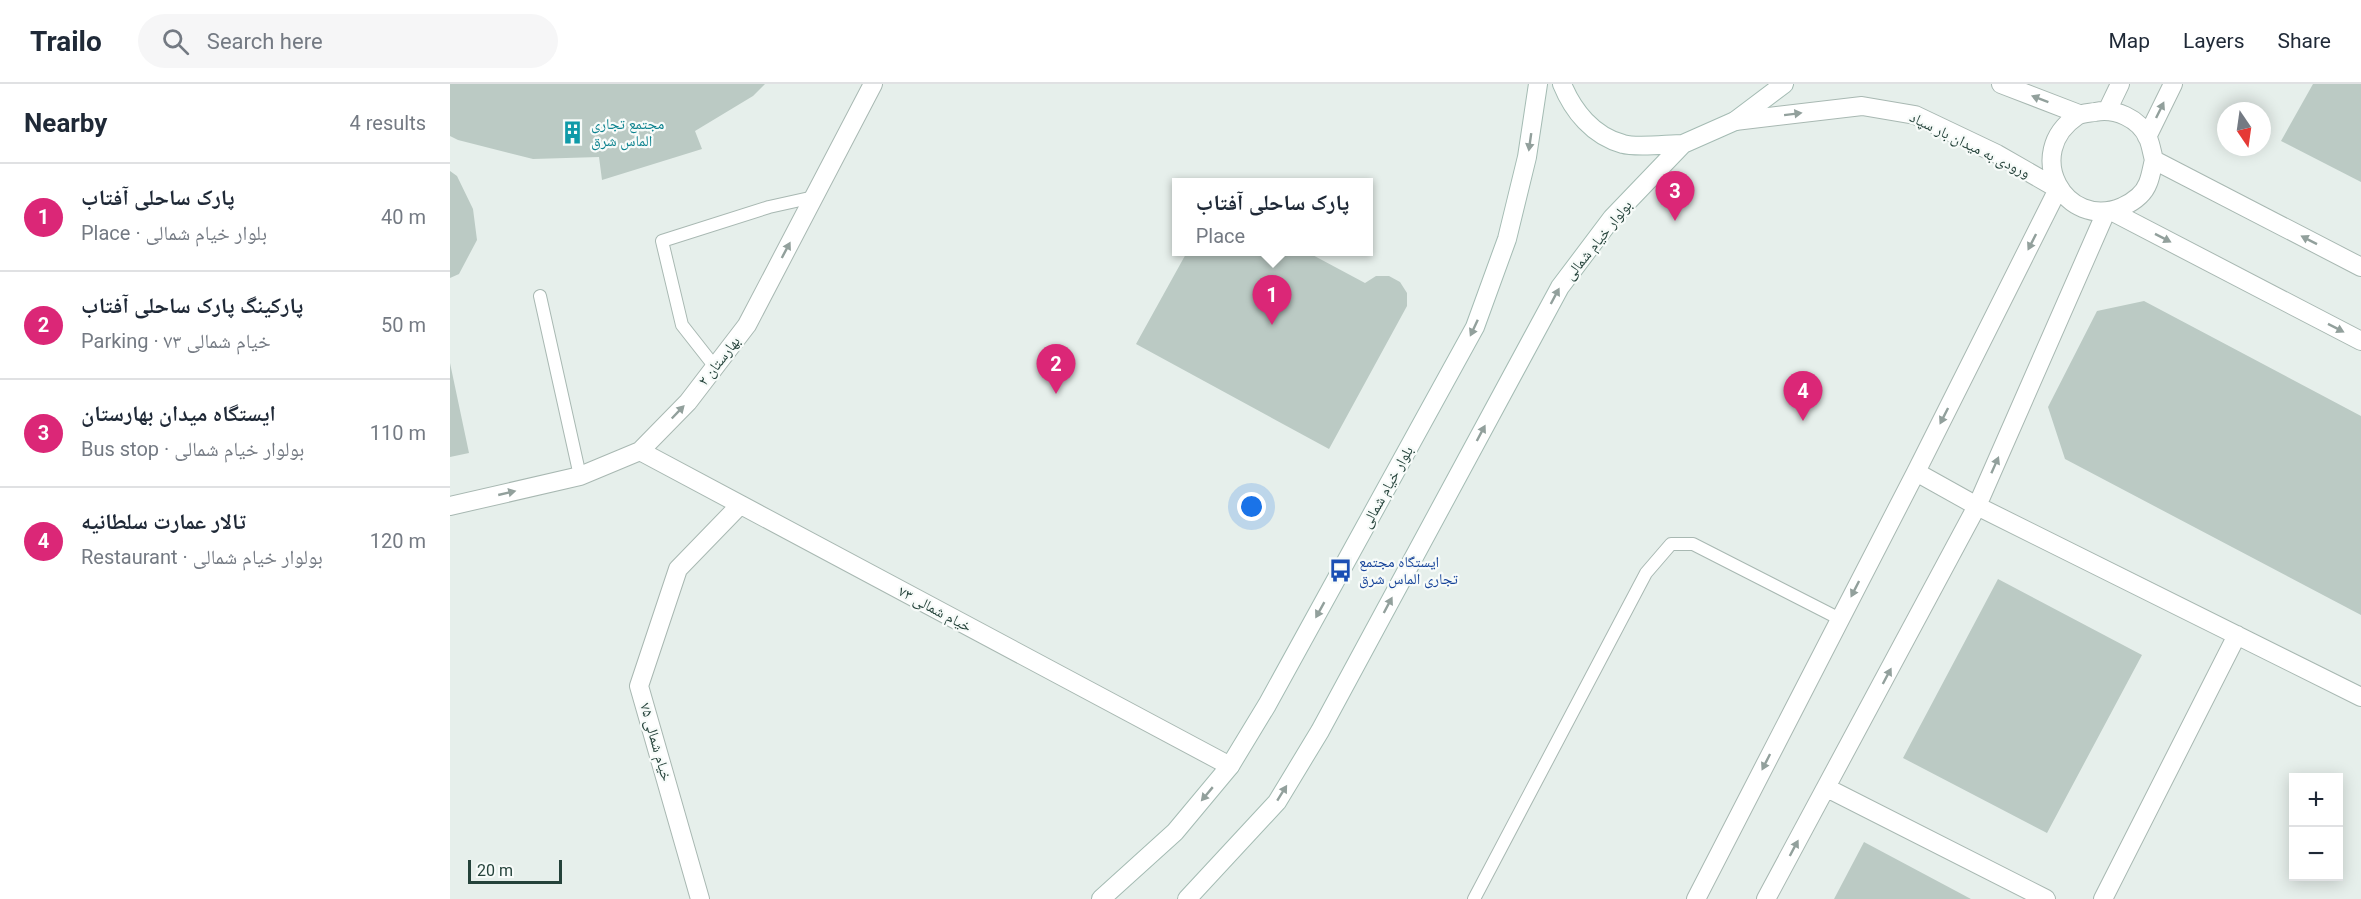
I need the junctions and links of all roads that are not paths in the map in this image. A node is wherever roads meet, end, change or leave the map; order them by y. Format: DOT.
graph roads {
  1 [pos="873,84"];
  2 [pos="1538,84"];
  3 [pos="1562,84"];
  4 [pos="1784,84"];
  5 [pos="2001,84"];
  6 [pos="2120,84"];
  7 [pos="2173,84"];
  8 [pos="2108,109"];
  9 [pos="2079,114"];
  10 [pos="1735,121"];
  11 [pos="2147,137"];
  12 [pos="1683,144"];
  13 [pos="2154,160"];
  14 [pos="2058,189"];
  15 [pos="814,197"];
  16 [pos="2109,212"];
  17 [pos="2361,267"];
  18 [pos="540,296"];
  19 [pos="2361,340"];
  20 [pos="715,367"];
  21 [pos="640,451"];
  22 [pos="1916,472"];
  23 [pos="580,476"];
  24 [pos="740,505"];
  25 [pos="450,506"];
  26 [pos="1977,507"];
  27 [pos="1840,618"];
  28 [pos="2237,635"];
  29 [pos="2361,697"];
  30 [pos="1230,766"];
  31 [pos="1827,788"];
  32 [pos="700,899"];
  33 [pos="1101,899"];
  34 [pos="1187,899"];
  35 [pos="1474,899"];
  36 [pos="1696,899"];
  37 [pos="1766,899"];
  38 [pos="2046,899"];
  39 [pos="2103,899"];
  1 -- 15 [label="street, بهارستان ۲"];
  2 -- 30 [label="street, بلوار خیام شمالی, one-way"];
  3 -- 12 [label="street"];
  4 -- 10 [label="street"];
  9 -- 5 [label="street, one-way"];
  6 -- 8 [label="street"];
  11 -- 7 [label="street, one-way"];
  8 -- 9 [label="street"];
  8 -- 11 [label="street"];
  9 -- 14 [label="street"];
  10 -- 12 [label="street"];
  10 -- 14 [label="street, ورودی به میدان بار سپاد, one-way"];
  11 -- 13 [label="street"];
  34 -- 12 [label="street, بولوار خیام شمالی, one-way"];
  13 -- 16 [label="street"];
  17 -- 13 [label="street, one-way"];
  14 -- 16 [label="street"];
  14 -- 22 [label="street, one-way"];
  20 -- 15 [label="street, بهارستان ۲, one-way"];
  15 -- 20 [label="lane"];
  16 -- 19 [label="street, one-way"];
  26 -- 16 [label="street, one-way"];
  18 -- 23 [label="lane"];
  21 -- 20 [label="street, بهارستان ۲, one-way"];
  21 -- 23 [label="street, بهارستان ۲"];
  21 -- 24 [label="street, خیام شمالی ۷۳"];
  22 -- 26 [label="street"];
  22 -- 27 [label="street, one-way"];
  25 -- 23 [label="street, بهارستان ۲, one-way"];
  24 -- 30 [label="street, خیام شمالی ۷۳"];
  24 -- 32 [label="street, خیام شمالی ۷۵"];
  26 -- 28 [label="street"];
  31 -- 26 [label="street, one-way"];
  27 -- 35 [label="lane"];
  27 -- 36 [label="street, one-way"];
  28 -- 29 [label="street"];
  28 -- 39 [label="street"];
  30 -- 33 [label="street, بلوار خیام شمالی, one-way"];
  37 -- 31 [label="street, one-way"];
  31 -- 38 [label="street"];
}
